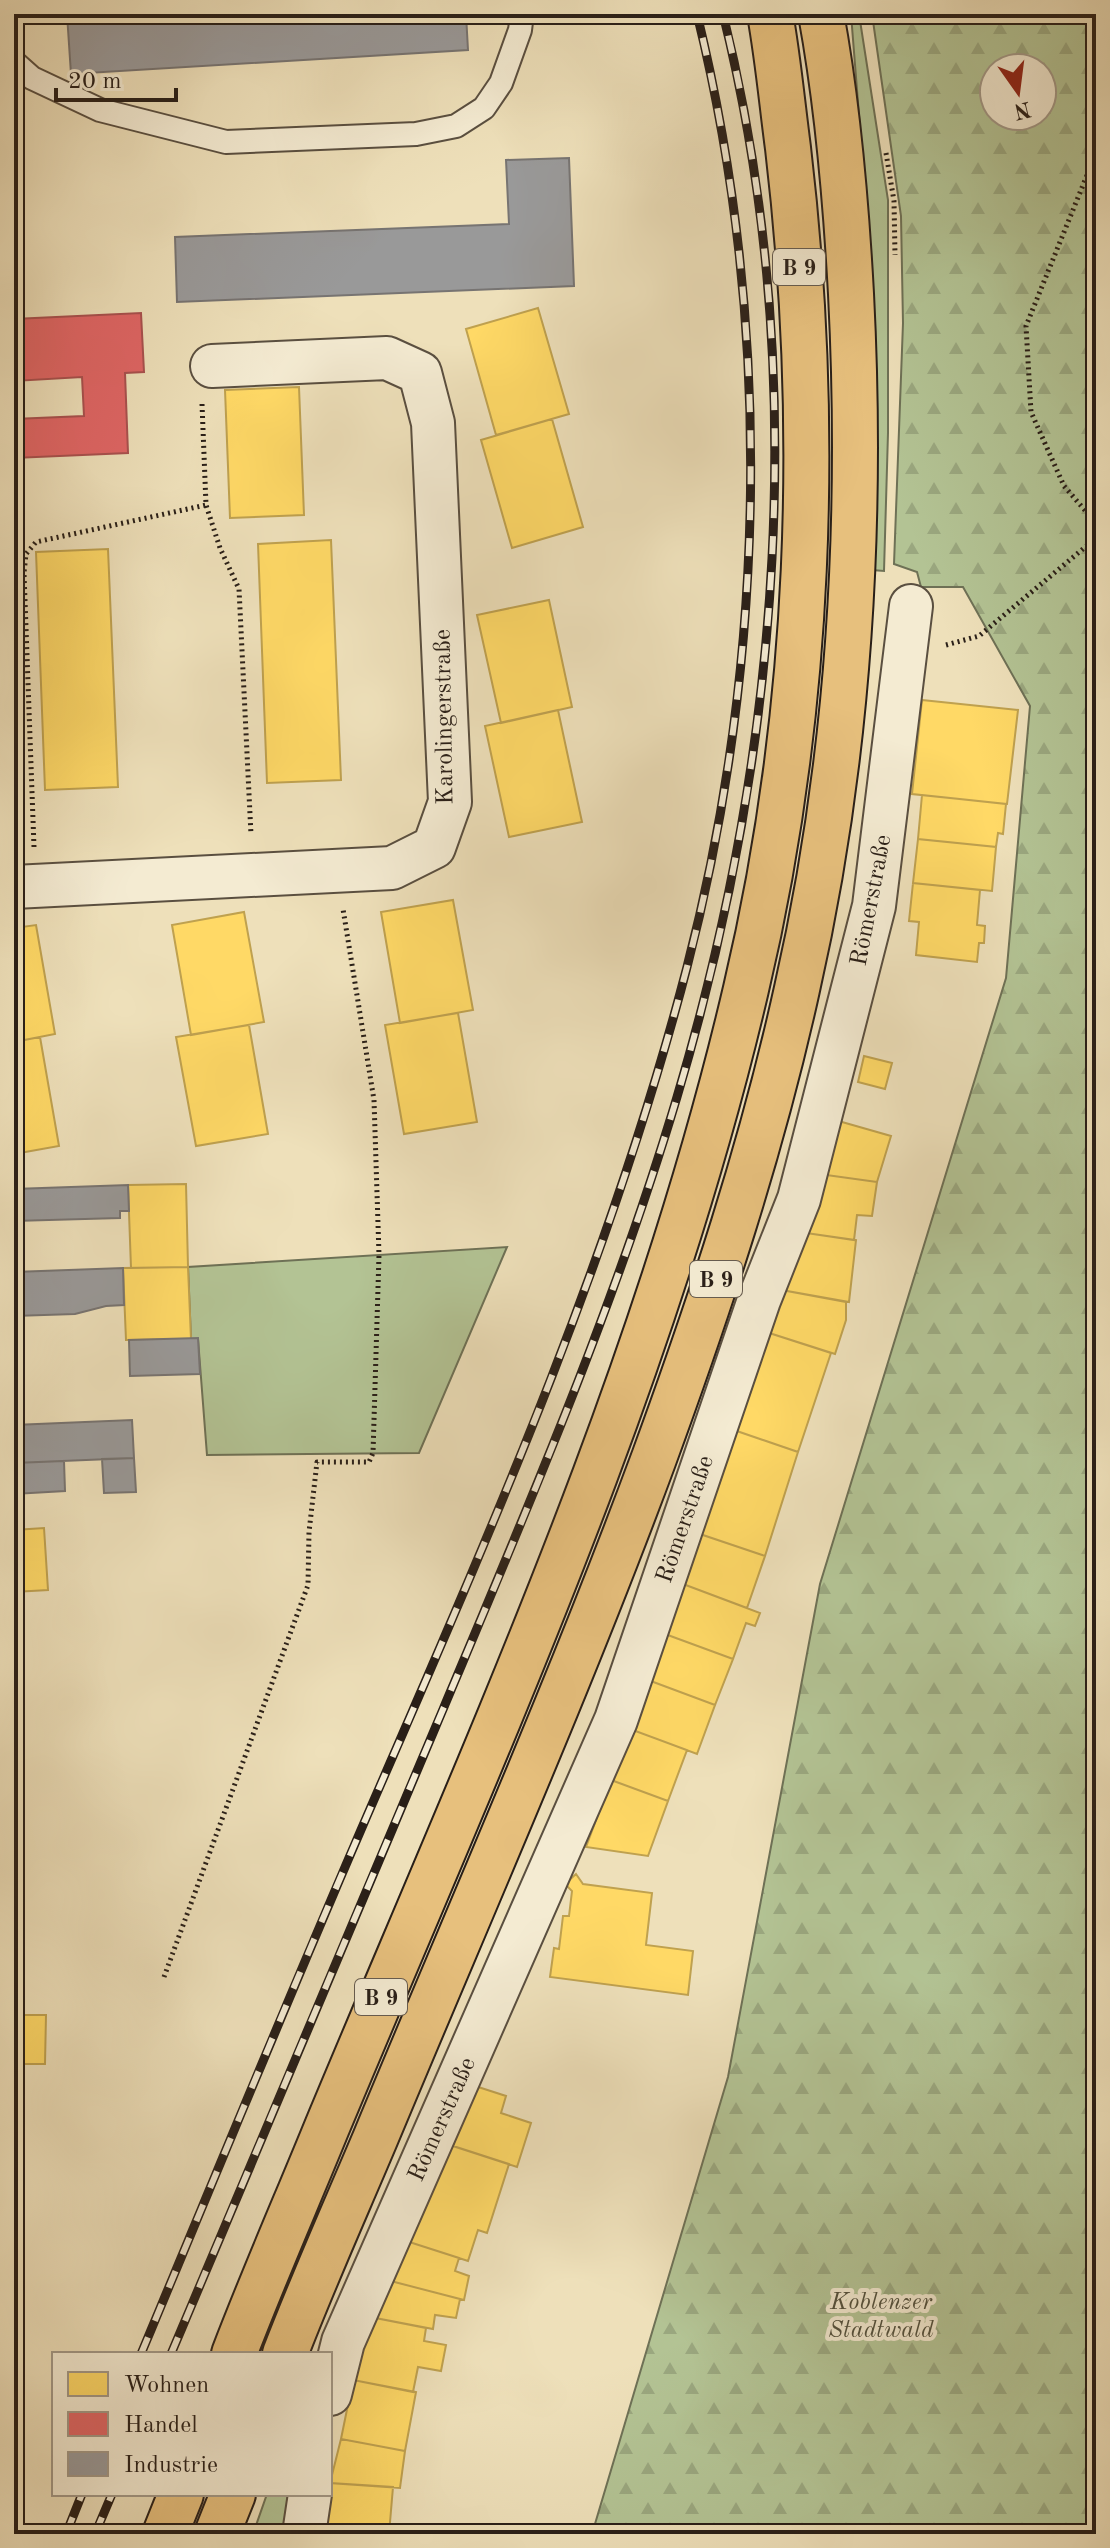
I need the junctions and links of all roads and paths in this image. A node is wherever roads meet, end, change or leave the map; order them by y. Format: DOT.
graph roads {
  1 [pos="522,14"];
  2 [pos="770,14"];
  3 [pos="821,14"];
  4 [pos="14,62"];
  5 [pos="1096,153"];
  6 [pos="212,366"];
  7 [pos="206,505"];
  8 [pos="1096,523"];
  9 [pos="1096,538"];
  10 [pos="911,606"];
  11 [pos="979,636"];
  12 [pos="337,872"];
  13 [pos="253,876"];
  14 [pos="25,887"];
  15 [pos="164,1977"];
  16 [pos="235,2352"];
  17 [pos="286,2352"];
  18 [pos="332,2386"];
  19 [pos="180,2496"];
  20 [pos="232,2496"];
  21 [pos="310,2496"];
  22 [pos="165,2534"];
  23 [pos="217,2534"];
  24 [pos="304,2534"];
  1 -- 4 [label="lane"];
  2 -- 16 [label="highway, B 9"];
  3 -- 17 [label="highway, B 9"];
  5 -- 8 [label="path"];
  6 -- 7 [label="path"];
  6 -- 12 [label="street, Karolingerstraße"];
  7 -- 13 [label="path"];
  7 -- 14 [label="path"];
  9 -- 11 [label="path"];
  10 -- 18 [label="street, Römerstraße"];
  12 -- 13 [label="street, Karolingerstraße"];
  12 -- 15 [label="path"];
  13 -- 14 [label="street, Karolingerstraße"];
  19 -- 22 [label="highway"];
  20 -- 23 [label="highway"];
  21 -- 24 [label="street"];
}
